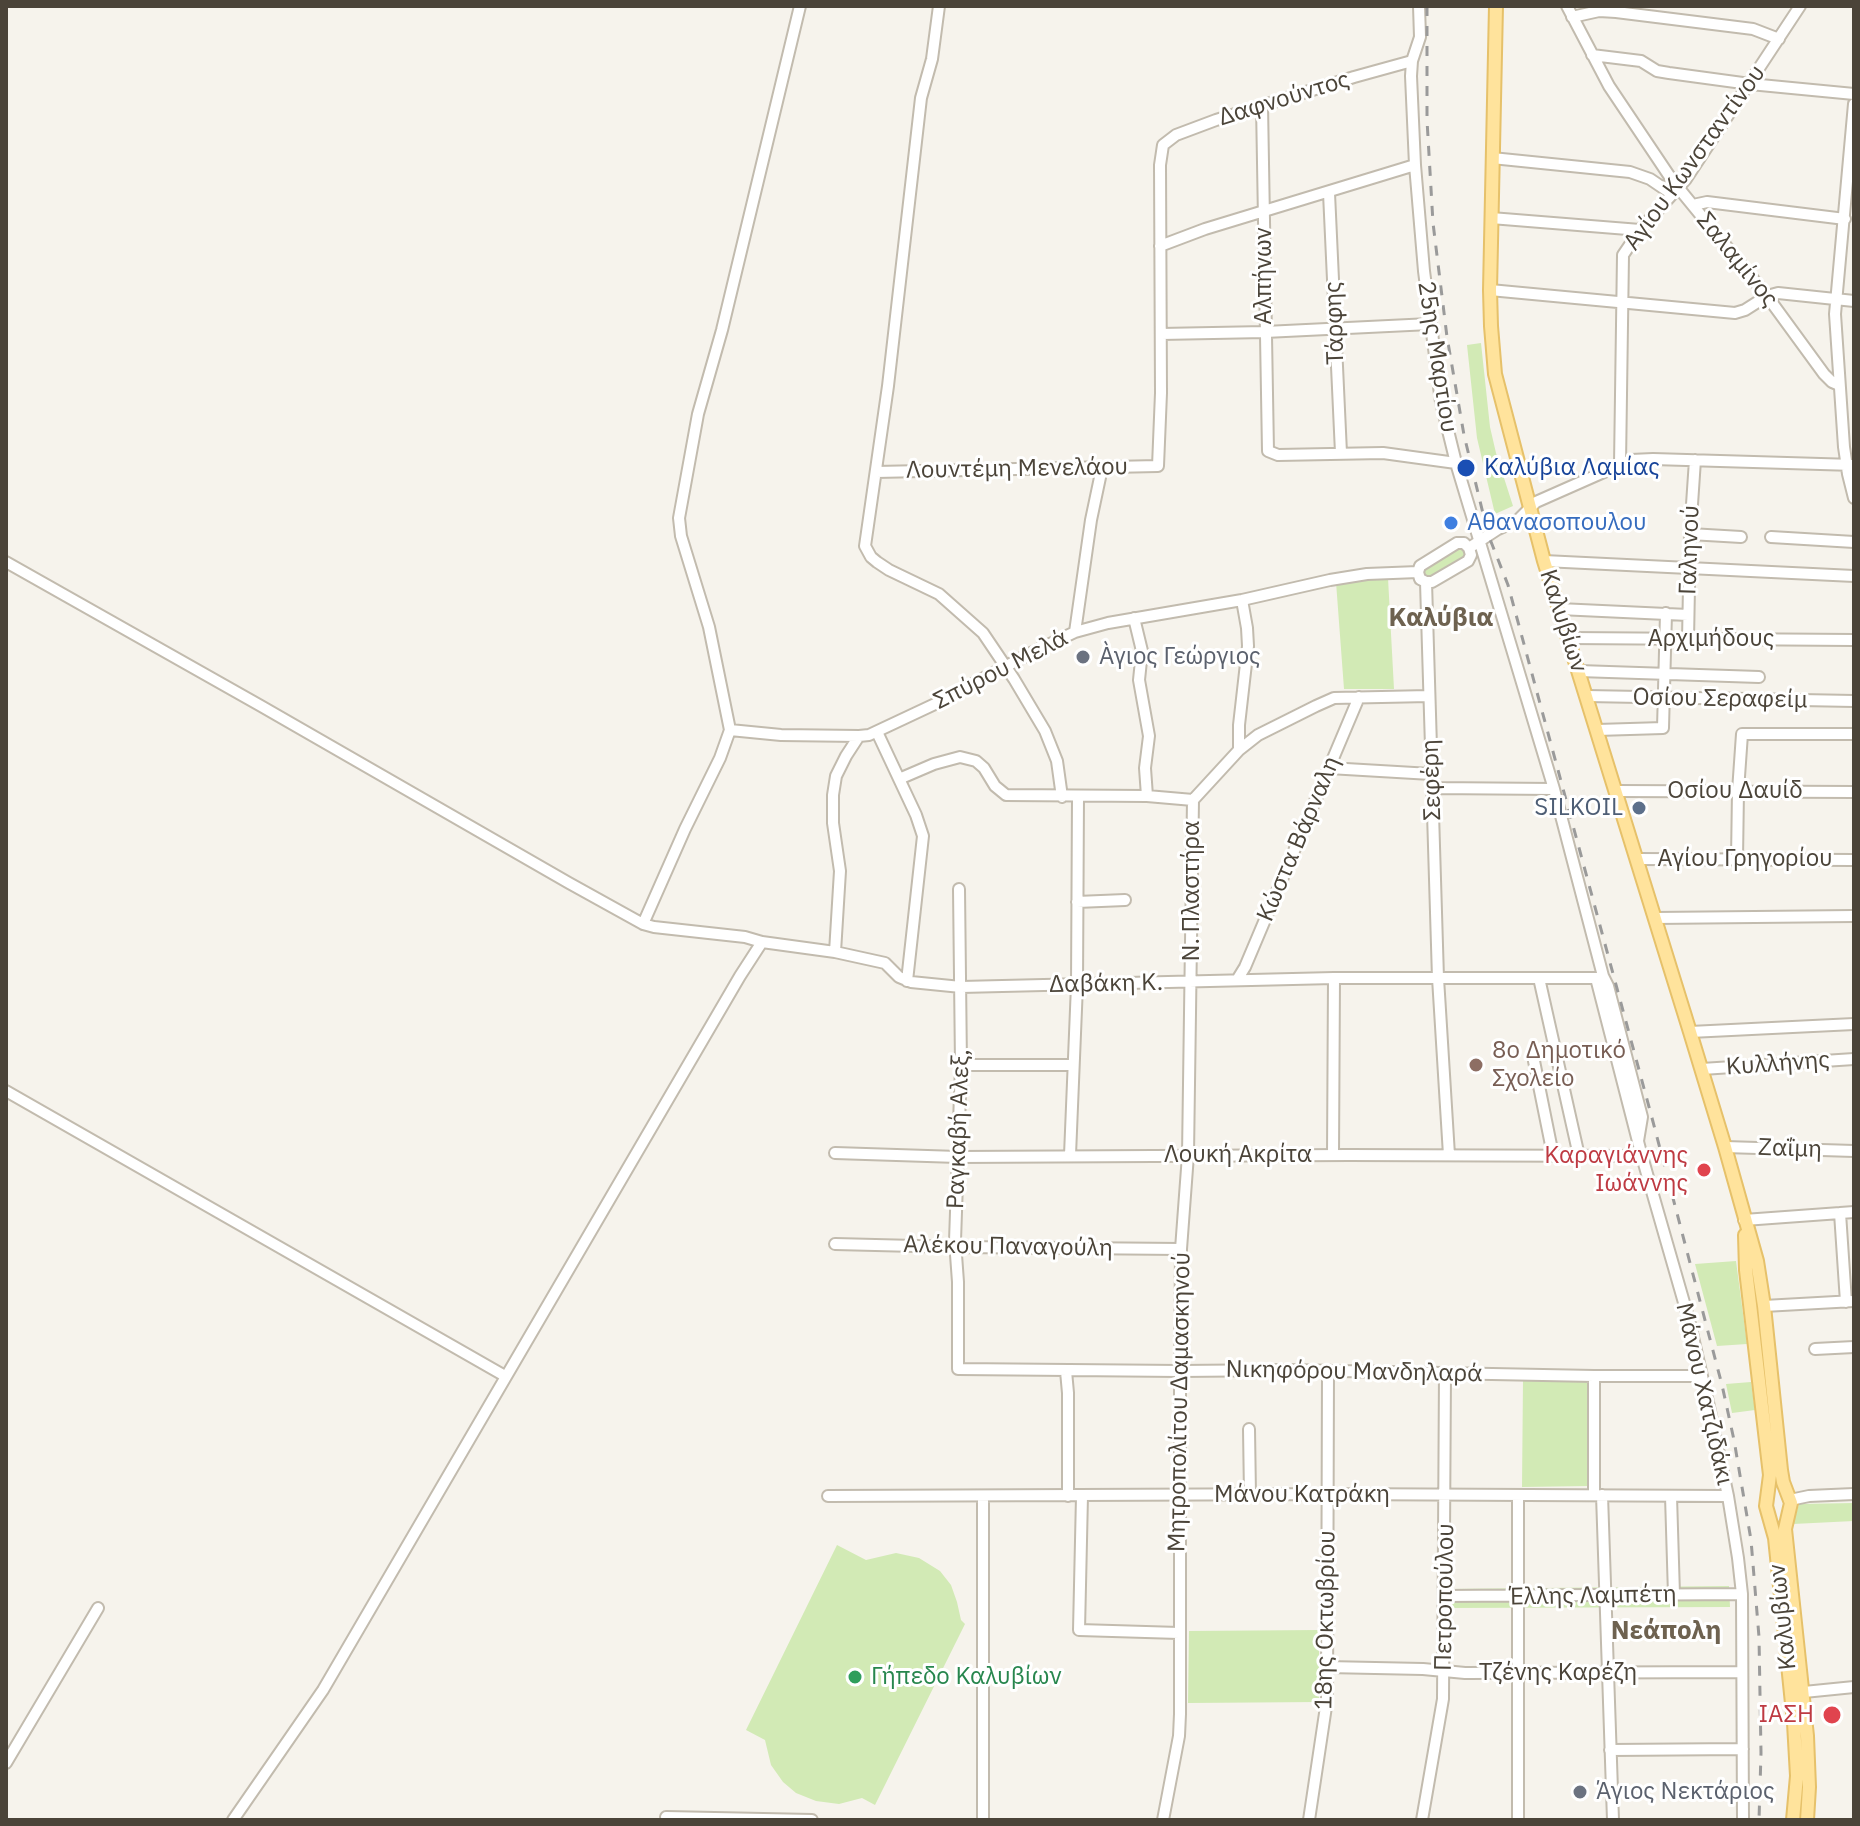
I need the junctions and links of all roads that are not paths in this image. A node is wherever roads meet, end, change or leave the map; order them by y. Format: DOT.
graph roads {
  1 [pos="800,6"];
  2 [pos="939,6"];
  3 [pos="1419,6"];
  4 [pos="1496,6"];
  5 [pos="1567,6"];
  6 [pos="1800,6"];
  7 [pos="1572,17"];
  8 [pos="1779,39"];
  9 [pos="1592,55"];
  10 [pos="1412,61"];
  11 [pos="1750,84"];
  12 [pos="1854,94"];
  13 [pos="1854,104"];
  14 [pos="1262,105"];
  15 [pos="1492,158"];
  16 [pos="1415,165"];
  17 [pos="1675,190"];
  18 [pos="1851,190"];
  19 [pos="1329,193"];
  20 [pos="1693,205"];
  21 [pos="1264,212"];
  22 [pos="1491,218"];
  23 [pos="1845,219"];
  24 [pos="1640,230"];
  25 [pos="1160,246"];
  26 [pos="1490,290"];
  27 [pos="1767,296"];
  28 [pos="1836,299"];
  29 [pos="1854,301"];
  30 [pos="1622,302"];
  31 [pos="1430,324"];
  32 [pos="1336,329"];
  33 [pos="1265,332"];
  34 [pos="1161,334"];
  35 [pos="1839,385"];
  36 [pos="1341,453"];
  37 [pos="1695,460"];
  38 [pos="1456,463"];
  39 [pos="1620,464"];
  40 [pos="1850,465"];
  41 [pos="1102,468"];
  42 [pos="876,472"];
  43 [pos="1854,498"];
  44 [pos="1529,508"];
  45 [pos="1690,534"];
  46 [pos="1741,537"];
  47 [pos="1771,537"];
  48 [pos="1854,542"];
  49 [pos="1474,544"];
  50 [pos="1544,561"];
  51 [pos="6,562"];
  52 [pos="1689,568"];
  53 [pos="1418,572"];
  54 [pos="1854,576"];
  55 [pos="1426,582"];
  56 [pos="1242,600"];
  57 [pos="1559,609"];
  58 [pos="1666,613"];
  59 [pos="1688,615"];
  60 [pos="1134,618"];
  61 [pos="1075,632"];
  62 [pos="1568,638"];
  63 [pos="1664,639"];
  64 [pos="1688,640"];
  65 [pos="1854,640"];
  66 [pos="1006,667"];
  67 [pos="1579,671"];
  68 [pos="1664,674"];
  69 [pos="1759,677"];
  70 [pos="1429,696"];
  71 [pos="1587,696"];
  72 [pos="1359,697"];
  73 [pos="1663,697"];
  74 [pos="1854,701"];
  75 [pos="730,730"];
  76 [pos="1597,730"];
  77 [pos="877,732"];
  78 [pos="1854,734"];
  79 [pos="859,736"];
  80 [pos="1239,750"];
  81 [pos="1329,768"];
  82 [pos="1431,774"];
  83 [pos="899,779"];
  84 [pos="1432,788"];
  85 [pos="1554,789"];
  86 [pos="1616,791"];
  87 [pos="1738,791"];
  88 [pos="1854,792"];
  89 [pos="1147,796"];
  90 [pos="1062,797"];
  91 [pos="1078,797"];
  92 [pos="1193,800"];
  93 [pos="1637,859"];
  94 [pos="1737,859"];
  95 [pos="1854,860"];
  96 [pos="959,889"];
  97 [pos="1125,900"];
  98 [pos="1077,902"];
  99 [pos="1854,916"];
  100 [pos="1655,918"];
  101 [pos="643,924"];
  102 [pos="762,942"];
  103 [pos="835,952"];
  104 [pos="1600,977"];
  105 [pos="1334,978"];
  106 [pos="1438,978"];
  107 [pos="1539,978"];
  108 [pos="1237,980"];
  109 [pos="907,981"];
  110 [pos="1192,982"];
  111 [pos="1077,985"];
  112 [pos="961,987"];
  113 [pos="1854,1024"];
  114 [pos="1690,1032"];
  115 [pos="1854,1059"];
  116 [pos="1534,1061"];
  117 [pos="961,1065"];
  118 [pos="1073,1065"];
  119 [pos="1702,1069"];
  120 [pos="6,1091"];
  121 [pos="1725,1147"];
  122 [pos="1854,1151"];
  123 [pos="835,1153"];
  124 [pos="1641,1153"];
  125 [pos="1070,1155"];
  126 [pos="1188,1155"];
  127 [pos="1333,1155"];
  128 [pos="1449,1155"];
  129 [pos="1553,1155"];
  130 [pos="1579,1156"];
  131 [pos="958,1157"];
  132 [pos="1854,1212"];
  133 [pos="1840,1213"];
  134 [pos="1744,1220"];
  135 [pos="835,1244"];
  136 [pos="956,1247"];
  137 [pos="1181,1249"];
  138 [pos="1850,1301"];
  139 [pos="1764,1306"];
  140 [pos="1854,1347"];
  141 [pos="1815,1349"];
  142 [pos="958,1369"];
  143 [pos="1328,1370"];
  144 [pos="1066,1371"];
  145 [pos="1180,1371"];
  146 [pos="1445,1373"];
  147 [pos="505,1376"];
  148 [pos="1594,1376"];
  149 [pos="1702,1376"];
  150 [pos="1249,1429"];
  151 [pos="1328,1494"];
  152 [pos="1854,1494"];
  153 [pos="1179,1495"];
  154 [pos="1250,1495"];
  155 [pos="1446,1495"];
  156 [pos="1518,1495"];
  157 [pos="1598,1495"];
  158 [pos="828,1496"];
  159 [pos="983,1496"];
  160 [pos="1068,1496"];
  161 [pos="1082,1496"];
  162 [pos="1671,1496"];
  163 [pos="1728,1496"];
  164 [pos="1789,1503"];
  165 [pos="1767,1505"];
  166 [pos="1742,1594"];
  167 [pos="1674,1595"];
  168 [pos="1444,1596"];
  169 [pos="1605,1596"];
  170 [pos="1518,1597"];
  171 [pos="98,1608"];
  172 [pos="1179,1633"];
  173 [pos="1327,1667"];
  174 [pos="1444,1671"];
  175 [pos="1607,1672"];
  176 [pos="1742,1672"];
  177 [pos="1518,1673"];
  178 [pos="1854,1687"];
  179 [pos="1804,1692"];
  180 [pos="1743,1749"];
  181 [pos="1610,1750"];
  182 [pos="6,1763"];
  183 [pos="666,1817"];
  184 [pos="747,1819"];
  185 [pos="233,1820"];
  186 [pos="812,1820"];
  187 [pos="983,1820"];
  188 [pos="1163,1820"];
  189 [pos="1309,1820"];
  190 [pos="1422,1820"];
  191 [pos="1518,1820"];
  192 [pos="1613,1820"];
  193 [pos="1743,1820"];
  194 [pos="1793,1820"];
  195 [pos="1807,1820"];
  1 -- 75 [label="street"];
  2 -- 42 [label="street"];
  3 -- 10 [label="street, 25ης Μαρτίου"];
  4 -- 15 [label="main road, Καλυβίων"];
  5 -- 7 [label="street, Σαλαμίνος"];
  6 -- 8 [label="street, Αγίου Κωνσταντίνου"];
  7 -- 8 [label="street"];
  7 -- 9 [label="street, Σαλαμίνος"];
  8 -- 11 [label="street, Αγίου Κωνσταντίνου"];
  9 -- 11 [label="street"];
  9 -- 17 [label="street, Σαλαμίνος"];
  10 -- 14 [label="street, Δαφνούντος"];
  10 -- 16 [label="street, 25ης Μαρτίου"];
  11 -- 12 [label="street"];
  11 -- 17 [label="street, Αγίου Κωνσταντίνου"];
  13 -- 18 [label="street"];
  14 -- 21 [label="street, Αλπήνων"];
  14 -- 25 [label="street, Δαφνούντος"];
  15 -- 17 [label="street"];
  15 -- 22 [label="main road, Καλυβίων"];
  16 -- 19 [label="street"];
  16 -- 31 [label="street, 25ης Μαρτίου"];
  17 -- 20 [label="street, Σαλαμίνος"];
  17 -- 24 [label="street, Αγίου Κωνσταντίνου"];
  18 -- 23 [label="street"];
  19 -- 21 [label="street"];
  19 -- 32 [label="street, Τάρφης"];
  20 -- 23 [label="street"];
  20 -- 27 [label="street, Σαλαμίνος"];
  21 -- 25 [label="street"];
  21 -- 33 [label="street, Αλπήνων"];
  22 -- 24 [label="street"];
  22 -- 26 [label="main road, Καλυβίων"];
  23 -- 28 [label="street"];
  24 -- 30 [label="street, Αγίου Κωνσταντίνου"];
  25 -- 34 [label="street"];
  26 -- 30 [label="street"];
  26 -- 44 [label="main road, Καλυβίων"];
  27 -- 28 [label="street"];
  27 -- 30 [label="street"];
  27 -- 35 [label="street, Σαλαμίνος"];
  28 -- 29 [label="street"];
  28 -- 35 [label="street"];
  30 -- 39 [label="street, Αγίου Κωνσταντίνου"];
  31 -- 32 [label="street"];
  31 -- 38 [label="street, 25ης Μαρτίου"];
  32 -- 33 [label="street"];
  32 -- 36 [label="street, Τάρφης"];
  33 -- 34 [label="street"];
  33 -- 36 [label="street, Αλπήνων"];
  34 -- 41 [label="street, Λουντέμη Μενελάου"];
  35 -- 40 [label="street"];
  36 -- 38 [label="street"];
  37 -- 39 [label="street"];
  37 -- 40 [label="street"];
  37 -- 45 [label="street, Γαληνού"];
  38 -- 49 [label="street, 25ης Μαρτίου"];
  39 -- 44 [label="street"];
  40 -- 43 [label="street"];
  41 -- 42 [label="street, Λουντέμη Μενελάου"];
  41 -- 61 [label="street"];
  42 -- 66 [label="street"];
  44 -- 49 [label="street"];
  44 -- 50 [label="main road, Καλυβίων"];
  45 -- 46 [label="street"];
  45 -- 52 [label="street, Γαληνού"];
  47 -- 48 [label="street"];
  49 -- 53 [label="street"];
  49 -- 55 [label="street"];
  49 -- 85 [label="street, 25ης Μαρτίου"];
  50 -- 52 [label="street"];
  50 -- 57 [label="main road, Καλυβίων"];
  51 -- 101 [label="street, Δαβάκη Κ."];
  52 -- 54 [label="street"];
  52 -- 59 [label="street, Γαληνού"];
  53 -- 55 [label="street"];
  53 -- 56 [label="street, Σπύρου Μελά"];
  55 -- 70 [label="street, Σεφέρη"];
  56 -- 60 [label="street, Σπύρου Μελά"];
  56 -- 80 [label="street"];
  57 -- 58 [label="street"];
  57 -- 62 [label="main road, Καλυβίων"];
  58 -- 59 [label="street"];
  58 -- 63 [label="street, Γαληνού"];
  59 -- 64 [label="street, Γαληνού"];
  60 -- 61 [label="street, Σπύρου Μελά"];
  60 -- 89 [label="street"];
  61 -- 66 [label="street, Σπύρου Μελά"];
  62 -- 63 [label="street, Αρχιμήδους"];
  62 -- 67 [label="main road, Καλυβίων"];
  63 -- 64 [label="street, Αρχιμήδους"];
  63 -- 68 [label="street, Γαληνού"];
  64 -- 65 [label="street, Αρχιμήδους"];
  66 -- 77 [label="street, Σπύρου Μελά"];
  66 -- 90 [label="street"];
  67 -- 68 [label="street"];
  67 -- 71 [label="main road, Καλυβίων"];
  68 -- 69 [label="street"];
  68 -- 73 [label="street, Γαληνού"];
  70 -- 72 [label="street"];
  70 -- 82 [label="street, Σεφέρη"];
  71 -- 73 [label="street, Οσίου Σεραφείμ"];
  71 -- 76 [label="main road, Καλυβίων"];
  72 -- 80 [label="street"];
  72 -- 81 [label="street, Κώστα Βάρναλη"];
  73 -- 74 [label="street, Οσίου Σεραφείμ"];
  73 -- 76 [label="street, Γαληνού"];
  75 -- 79 [label="street, Σπύρου Μελά"];
  75 -- 101 [label="street"];
  76 -- 86 [label="main road, Καλυβίων"];
  77 -- 79 [label="street, Σπύρου Μελά"];
  77 -- 83 [label="street"];
  78 -- 87 [label="street"];
  79 -- 103 [label="street"];
  80 -- 92 [label="street"];
  81 -- 82 [label="street"];
  81 -- 108 [label="street, Κώστα Βάρναλη"];
  82 -- 84 [label="street, Σεφέρη"];
  83 -- 90 [label="street"];
  83 -- 109 [label="street"];
  84 -- 85 [label="street"];
  84 -- 106 [label="street, Σεφέρη"];
  85 -- 104 [label="street, 25ης Μαρτίου"];
  86 -- 87 [label="street, Οσίου Δαυίδ"];
  86 -- 93 [label="main road, Καλυβίων"];
  87 -- 88 [label="street, Οσίου Δαυίδ"];
  87 -- 94 [label="street"];
  89 -- 91 [label="street"];
  89 -- 92 [label="street"];
  90 -- 91 [label="street"];
  91 -- 98 [label="street"];
  92 -- 110 [label="street, Ν. Πλαστήρα"];
  93 -- 94 [label="street, Αγίου Γρηγορίου"];
  93 -- 100 [label="main road, Καλυβίων"];
  94 -- 95 [label="street, Αγίου Γρηγορίου"];
  96 -- 112 [label="street, Ραγκαβή Αλεξ,"];
  97 -- 98 [label="street"];
  98 -- 111 [label="street"];
  99 -- 100 [label="street"];
  100 -- 114 [label="main road, Καλυβίων"];
  101 -- 102 [label="street, Δαβάκη Κ."];
  102 -- 103 [label="street, Δαβάκη Κ."];
  102 -- 147 [label="street"];
  103 -- 109 [label="street, Δαβάκη Κ."];
  104 -- 107 [label="street, Δαβάκη Κ."];
  104 -- 124 [label="street, Μάνου Χατζιδάκι"];
  105 -- 106 [label="street, Δαβάκη Κ."];
  105 -- 108 [label="street, Δαβάκη Κ."];
  105 -- 127 [label="street"];
  106 -- 107 [label="street, Δαβάκη Κ."];
  106 -- 128 [label="street, Σεφέρη"];
  107 -- 130 [label="street"];
  108 -- 110 [label="street, Δαβάκη Κ."];
  109 -- 112 [label="street, Δαβάκη Κ."];
  110 -- 111 [label="street, Δαβάκη Κ."];
  110 -- 126 [label="street, Μητροπολίτου Δαμασκηνού"];
  111 -- 112 [label="street, Δαβάκη Κ."];
  111 -- 118 [label="street"];
  112 -- 117 [label="street, Ραγκαβή Αλεξ,"];
  113 -- 114 [label="street"];
  114 -- 119 [label="main road, Καλυβίων"];
  115 -- 119 [label="street, Κυλλήνης"];
  116 -- 129 [label="street"];
  117 -- 118 [label="street"];
  117 -- 131 [label="street, Ραγκαβή Αλεξ,"];
  118 -- 125 [label="street"];
  119 -- 121 [label="main road, Καλυβίων"];
  120 -- 147 [label="street"];
  121 -- 122 [label="street, Ζαΐμη"];
  121 -- 134 [label="main road, Καλυβίων"];
  123 -- 131 [label="street, Λουκή Ακρίτα"];
  124 -- 130 [label="street, Λουκή Ακρίτα"];
  124 -- 149 [label="street, Μάνου Χατζιδάκι"];
  125 -- 126 [label="street, Λουκή Ακρίτα"];
  125 -- 131 [label="street, Λουκή Ακρίτα"];
  126 -- 127 [label="street, Λουκή Ακρίτα"];
  126 -- 137 [label="street, Μητροπολίτου Δαμασκηνού"];
  127 -- 128 [label="street, Λουκή Ακρίτα"];
  128 -- 129 [label="street, Λουκή Ακρίτα"];
  129 -- 130 [label="street, Λουκή Ακρίτα"];
  131 -- 136 [label="street, Ραγκαβή Αλεξ,"];
  132 -- 133 [label="street"];
  133 -- 134 [label="street"];
  133 -- 138 [label="street"];
  134 -- 139 [label="main road, Καλυβίων"];
  134 -- 165 [label="main road, Καλυβίων"];
  135 -- 136 [label="street, Αλέκου Παναγούλη"];
  136 -- 137 [label="street, Αλέκου Παναγούλη"];
  136 -- 142 [label="street, Ραγκαβή Αλεξ,"];
  137 -- 145 [label="street, Μητροπολίτου Δαμασκηνού"];
  138 -- 139 [label="street"];
  139 -- 164 [label="main road, Καλυβίων"];
  140 -- 141 [label="street"];
  142 -- 144 [label="street, Νικηφόρου Μανδηλαρά"];
  143 -- 145 [label="street, Νικηφόρου Μανδηλαρά"];
  143 -- 146 [label="street, Νικηφόρου Μανδηλαρά"];
  143 -- 151 [label="street, 18ης Οκτωβρίου"];
  144 -- 145 [label="street, Νικηφόρου Μανδηλαρά"];
  144 -- 160 [label="street"];
  145 -- 153 [label="street, Μητροπολίτου Δαμασκηνού"];
  146 -- 148 [label="street, Νικηφόρου Μανδηλαρά"];
  146 -- 155 [label="street, Πετροπούλου"];
  147 -- 185 [label="street"];
  148 -- 149 [label="street, Νικηφόρου Μανδηλαρά"];
  148 -- 157 [label="street"];
  149 -- 163 [label="street, Μάνου Χατζιδάκι"];
  150 -- 154 [label="street"];
  151 -- 154 [label="street, Μάνου Κατράκη"];
  151 -- 155 [label="street, Μάνου Κατράκη"];
  151 -- 173 [label="street, 18ης Οκτωβρίου"];
  152 -- 164 [label="street"];
  153 -- 154 [label="street, Μάνου Κατράκη"];
  153 -- 161 [label="street, Μάνου Κατράκη"];
  153 -- 172 [label="street, Μητροπολίτου Δαμασκηνού"];
  155 -- 156 [label="street, Μάνου Κατράκη"];
  155 -- 168 [label="street, Πετροπούλου"];
  156 -- 157 [label="street, Μάνου Κατράκη"];
  156 -- 170 [label="street"];
  157 -- 162 [label="street, Μάνου Κατράκη"];
  157 -- 169 [label="street"];
  158 -- 159 [label="street, Μάνου Κατράκη"];
  159 -- 160 [label="street, Μάνου Κατράκη"];
  159 -- 187 [label="street"];
  160 -- 161 [label="street, Μάνου Κατράκη"];
  161 -- 172 [label="street"];
  162 -- 163 [label="street, Μάνου Κατράκη"];
  162 -- 167 [label="street"];
  163 -- 166 [label="street, Μάνου Χατζιδάκι"];
  164 -- 165 [label="main road"];
  164 -- 165 [label="main road"];
  164 -- 179 [label="main road, Καλυβίων"];
  165 -- 194 [label="main road, Καλυβίων"];
  166 -- 167 [label="street, Έλλης Λαμπέτη"];
  166 -- 176 [label="street, Μάνου Χατζιδάκι"];
  167 -- 169 [label="street, Έλλης Λαμπέτη"];
  168 -- 170 [label="street, Έλλης Λαμπέτη"];
  168 -- 174 [label="street, Πετροπούλου"];
  169 -- 170 [label="street, Έλλης Λαμπέτη"];
  169 -- 175 [label="street"];
  170 -- 177 [label="street"];
  171 -- 182 [label="street"];
  172 -- 188 [label="street, Μητροπολίτου Δαμασκηνού"];
  173 -- 174 [label="street, Τζένης Καρέζη"];
  173 -- 189 [label="street, 18ης Οκτωβρίου"];
  174 -- 177 [label="street, Τζένης Καρέζη"];
  174 -- 190 [label="street, Πετροπούλου"];
  175 -- 176 [label="street, Τζένης Καρέζη"];
  175 -- 177 [label="street, Τζένης Καρέζη"];
  175 -- 181 [label="street"];
  176 -- 180 [label="street, Μάνου Χατζιδάκι"];
  177 -- 191 [label="street"];
  178 -- 179 [label="street"];
  179 -- 195 [label="main road, Καλυβίων"];
  180 -- 181 [label="street"];
  180 -- 193 [label="street, Μάνου Χατζιδάκι"];
  181 -- 192 [label="street"];
  183 -- 184 [label="street"];
  184 -- 186 [label="street"];
}
